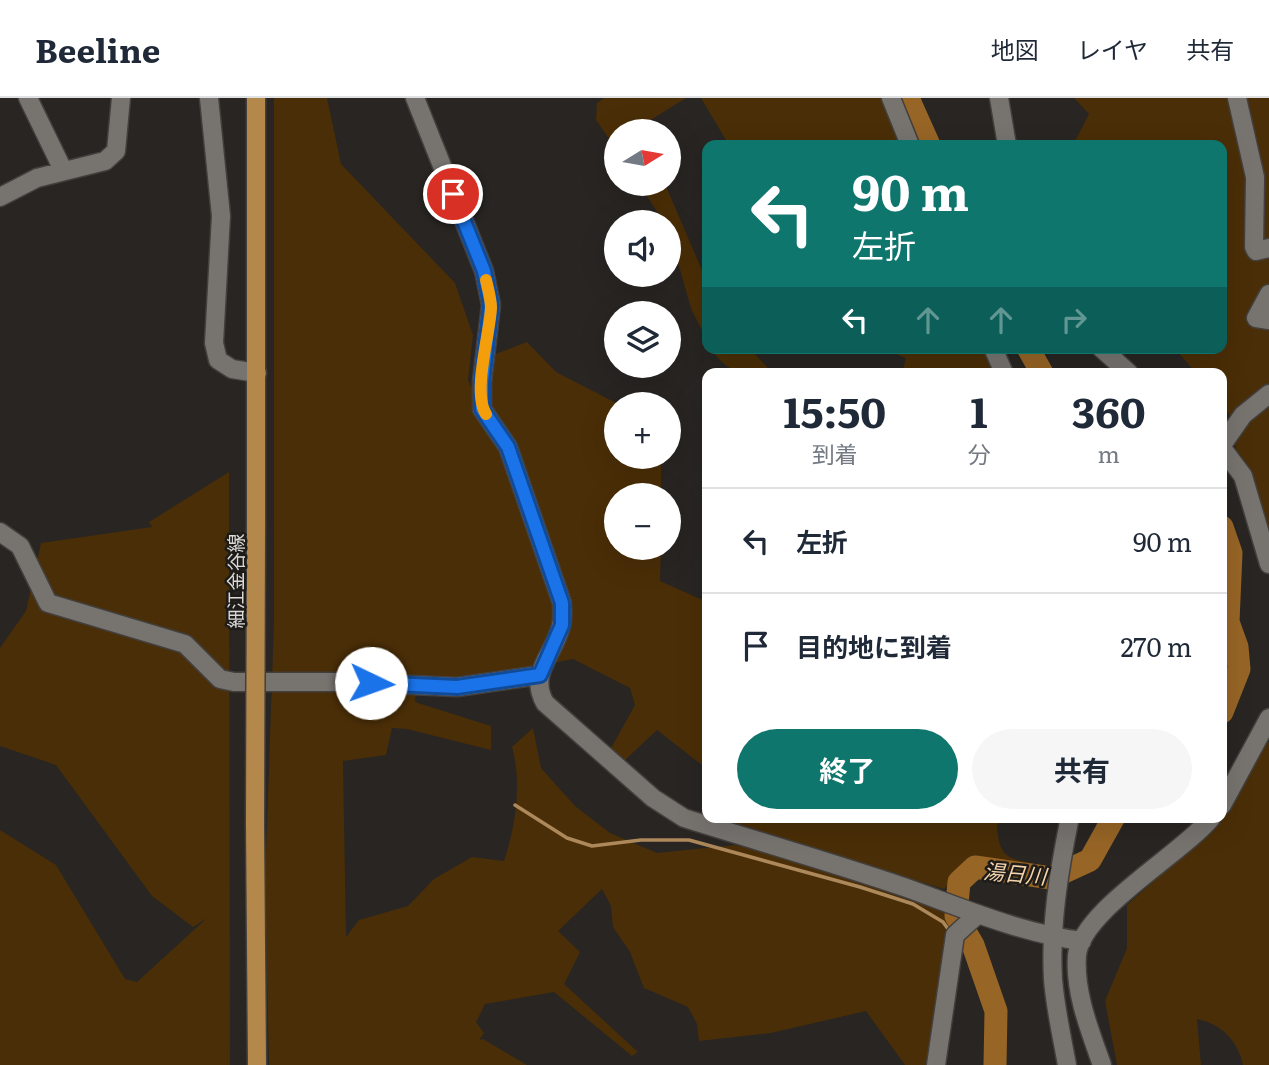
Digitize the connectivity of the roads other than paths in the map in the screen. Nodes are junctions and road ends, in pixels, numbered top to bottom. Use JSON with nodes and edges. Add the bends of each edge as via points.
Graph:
{"nodes":[{"id":1,"x":28,"y":98,"type":"edge"},
{"id":2,"x":121,"y":98,"type":"edge"},
{"id":3,"x":209,"y":98,"type":"edge"},
{"id":4,"x":256,"y":98,"type":"edge"},
{"id":5,"x":415,"y":98,"type":"edge"},
{"id":6,"x":891,"y":98,"type":"edge"},
{"id":7,"x":999,"y":98,"type":"edge"},
{"id":8,"x":1237,"y":98,"type":"edge"},
{"id":9,"x":908,"y":140,"type":"edge"},
{"id":10,"x":1006,"y":140,"type":"edge"},
{"id":11,"x":63,"y":170,"type":"junction"},
{"id":12,"x":0,"y":197,"type":"edge"},
{"id":13,"x":1269,"y":248,"type":"edge"},
{"id":14,"x":1269,"y":294,"type":"edge"},
{"id":15,"x":1269,"y":320,"type":"edge"},
{"id":16,"x":1108,"y":354,"type":"edge"},
{"id":17,"x":1123,"y":368,"type":"edge"},
{"id":18,"x":257,"y":373,"type":"junction"},
{"id":19,"x":1269,"y":394,"type":"edge"},
{"id":20,"x":1227,"y":439,"type":"edge"},
{"id":21,"x":1227,"y":454,"type":"edge"},
{"id":22,"x":0,"y":532,"type":"edge"},
{"id":23,"x":1269,"y":564,"type":"edge"},
{"id":24,"x":540,"y":675,"type":"junction"},
{"id":25,"x":1269,"y":718,"type":"edge"},
{"id":26,"x":1227,"y":796,"type":"edge"},
{"id":27,"x":1069,"y":823,"type":"edge"},
{"id":28,"x":1207,"y":823,"type":"edge"},
{"id":29,"x":977,"y":915,"type":"junction"},
{"id":30,"x":1052,"y":937,"type":"junction"},
{"id":31,"x":1082,"y":941,"type":"junction"},
{"id":32,"x":257,"y":1065,"type":"edge"},
{"id":33,"x":936,"y":1065,"type":"edge"},
{"id":34,"x":1067,"y":1065,"type":"edge"},
{"id":35,"x":1102,"y":1065,"type":"edge"}],
"edges":[{"from":1,"to":11,"type":"street"},
{"from":2,"to":11,"type":"street","via":[[116,151],[105,161]]},
{"from":3,"to":18,"type":"street","via":[[221,216],[214,343],[218,360],[233,369]]},
{"from":4,"to":18,"type":"main road","name":"細江金谷線"},
{"from":5,"to":24,"type":"street","via":[[484,271],[491,305],[482,409],[508,447],[562,603],[562,625]]},
{"from":6,"to":9,"type":"street"},
{"from":7,"to":10,"type":"street"},
{"from":8,"to":13,"type":"street","via":[[1255,177],[1254,247],[1256,251]]},
{"from":11,"to":12,"type":"street"},
{"from":14,"to":15,"type":"street","via":[[1256,318]]},
{"from":16,"to":17,"type":"street"},
{"from":18,"to":32,"type":"main road","name":"細江金谷線","bridge":true},
{"from":19,"to":20,"type":"street","via":[[1243,415]]},
{"from":21,"to":23,"type":"street","via":[[1243,477]]},
{"from":22,"to":24,"type":"street","via":[[20,546],[48,603],[185,644],[220,678],[234,682],[457,687]]},
{"from":24,"to":29,"type":"street","via":[[538,690],[558,717],[653,798],[684,818]]},
{"from":25,"to":26,"type":"street"},
{"from":27,"to":30,"type":"street"},
{"from":28,"to":31,"type":"street","via":[[1109,904]]},
{"from":29,"to":30,"type":"street"},
{"from":29,"to":33,"type":"street","via":[[955,935]]},
{"from":30,"to":31,"type":"street"},
{"from":30,"to":34,"type":"street","via":[[1053,982]]},
{"from":31,"to":35,"type":"street","via":[[1077,952],[1078,978],[1084,1013]]}]}
